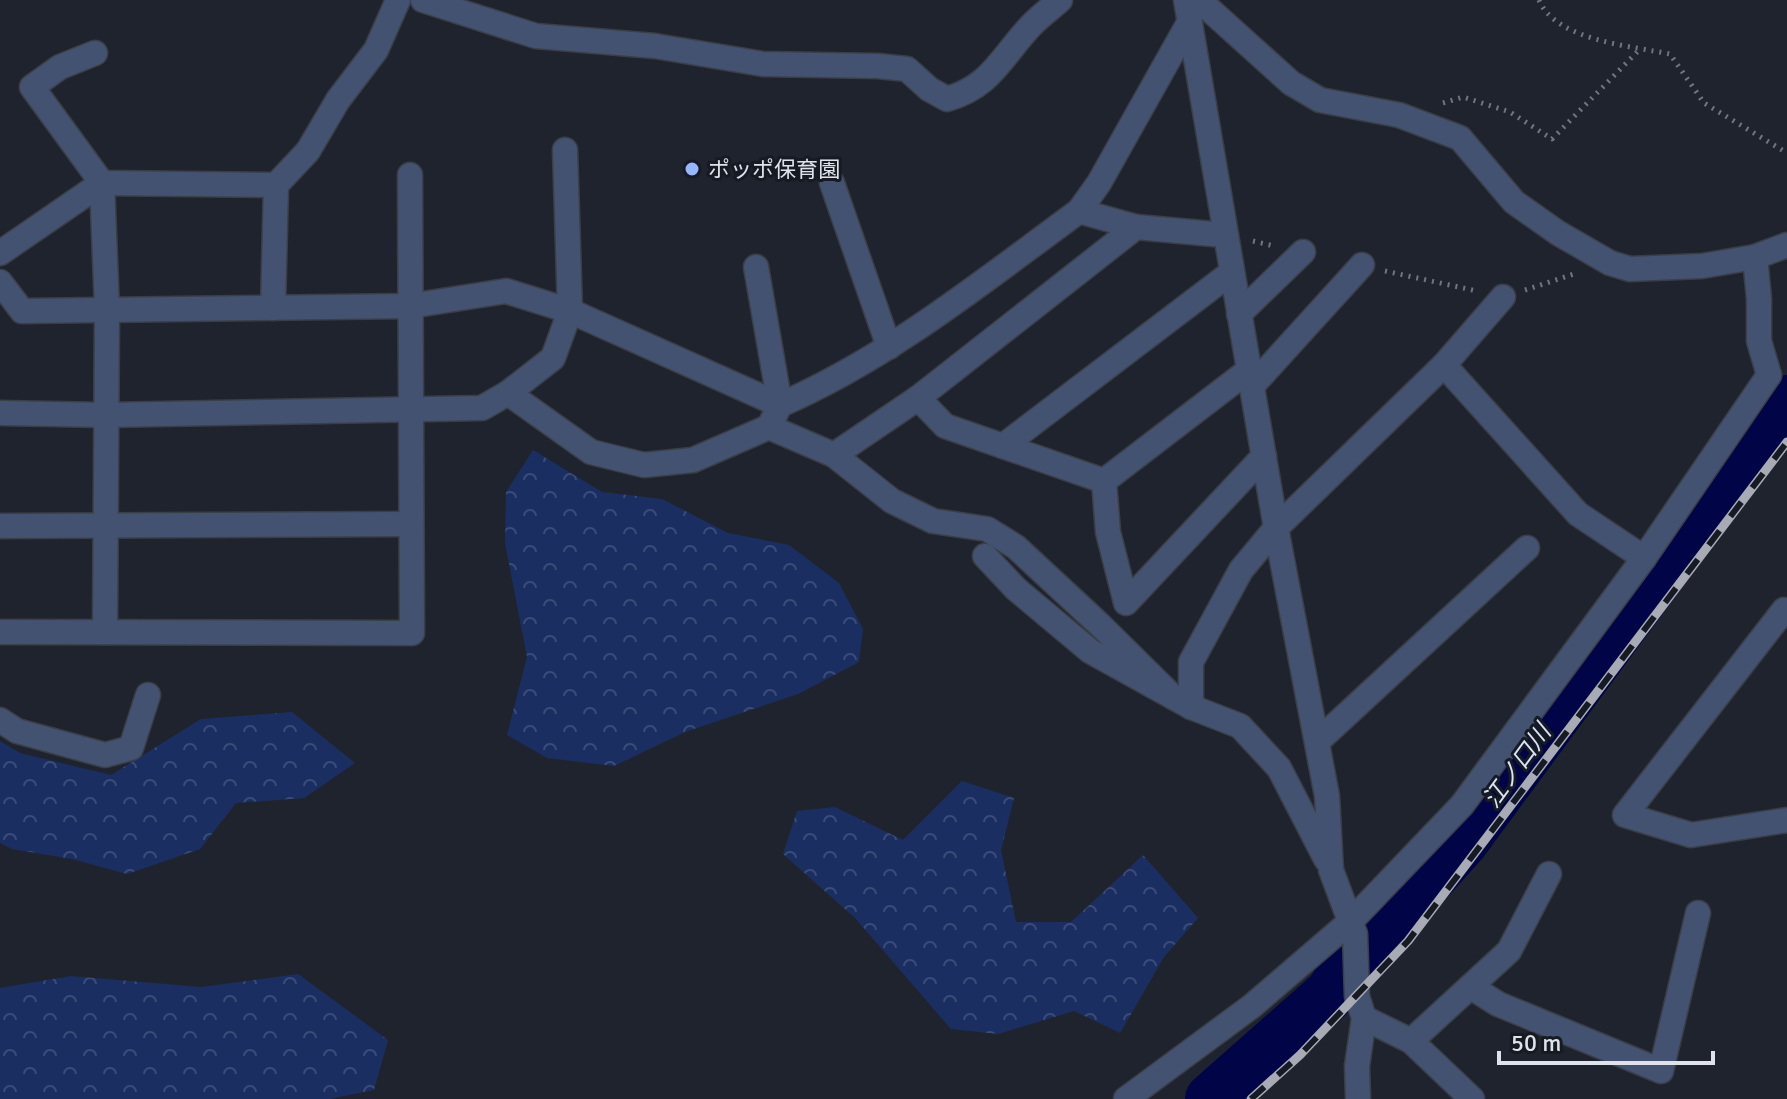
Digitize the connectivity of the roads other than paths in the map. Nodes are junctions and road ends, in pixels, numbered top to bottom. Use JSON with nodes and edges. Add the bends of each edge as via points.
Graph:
{"nodes":[{"id":1,"x":398,"y":0,"type":"edge"},
{"id":2,"x":423,"y":0,"type":"edge"},
{"id":3,"x":1060,"y":0,"type":"edge"},
{"id":4,"x":1192,"y":7,"type":"edge"},
{"id":5,"x":95,"y":53,"type":"dead end"},
{"id":6,"x":565,"y":150,"type":"dead end"},
{"id":7,"x":410,"y":175,"type":"dead end"},
{"id":8,"x":102,"y":183,"type":"junction"},
{"id":9,"x":832,"y":183,"type":"dead end"},
{"id":10,"x":276,"y":185,"type":"junction"},
{"id":11,"x":1079,"y":211,"type":"junction"},
{"id":12,"x":1136,"y":227,"type":"junction"},
{"id":13,"x":1224,"y":235,"type":"junction"},
{"id":14,"x":1787,"y":245,"type":"edge"},
{"id":15,"x":1303,"y":252,"type":"road end"},
{"id":16,"x":0,"y":253,"type":"edge"},
{"id":17,"x":1755,"y":257,"type":"junction"},
{"id":18,"x":1362,"y":265,"type":"road end"},
{"id":19,"x":756,"y":267,"type":"dead end"},
{"id":20,"x":1232,"y":272,"type":"junction"},
{"id":21,"x":0,"y":282,"type":"edge"},
{"id":22,"x":1503,"y":297,"type":"road end"},
{"id":23,"x":410,"y":306,"type":"junction"},
{"id":24,"x":273,"y":308,"type":"junction"},
{"id":25,"x":107,"y":309,"type":"junction"},
{"id":26,"x":570,"y":311,"type":"junction"},
{"id":27,"x":1239,"y":314,"type":"junction"},
{"id":28,"x":889,"y":347,"type":"junction"},
{"id":29,"x":1444,"y":365,"type":"junction"},
{"id":30,"x":1780,"y":376,"type":"edge"},
{"id":31,"x":1250,"y":378,"type":"junction"},
{"id":32,"x":508,"y":393,"type":"junction"},
{"id":33,"x":918,"y":398,"type":"junction"},
{"id":34,"x":410,"y":408,"type":"junction"},
{"id":35,"x":0,"y":413,"type":"edge"},
{"id":36,"x":106,"y":415,"type":"junction"},
{"id":37,"x":775,"y":416,"type":"junction"},
{"id":38,"x":1003,"y":446,"type":"junction"},
{"id":39,"x":834,"y":455,"type":"junction"},
{"id":40,"x":1264,"y":456,"type":"junction"},
{"id":41,"x":1104,"y":481,"type":"junction"},
{"id":42,"x":410,"y":524,"type":"junction"},
{"id":43,"x":0,"y":526,"type":"edge"},
{"id":44,"x":105,"y":527,"type":"junction"},
{"id":45,"x":1276,"y":528,"type":"junction"},
{"id":46,"x":1527,"y":548,"type":"dead end"},
{"id":47,"x":985,"y":556,"type":"dead end"},
{"id":48,"x":1644,"y":558,"type":"junction"},
{"id":49,"x":1784,"y":610,"type":"dead end"},
{"id":50,"x":0,"y":632,"type":"edge"},
{"id":51,"x":105,"y":632,"type":"junction"},
{"id":52,"x":148,"y":695,"type":"dead end"},
{"id":53,"x":1182,"y":702,"type":"junction"},
{"id":54,"x":0,"y":720,"type":"edge"},
{"id":55,"x":1318,"y":741,"type":"junction"},
{"id":56,"x":1787,"y":820,"type":"edge"},
{"id":57,"x":1331,"y":870,"type":"junction"},
{"id":58,"x":1549,"y":874,"type":"dead end"},
{"id":59,"x":1698,"y":913,"type":"dead end"},
{"id":60,"x":1353,"y":927,"type":"junction"},
{"id":61,"x":1471,"y":987,"type":"junction"},
{"id":62,"x":1364,"y":1018,"type":"junction"},
{"id":63,"x":1411,"y":1041,"type":"junction"},
{"id":64,"x":1126,"y":1099,"type":"edge"},
{"id":65,"x":1358,"y":1099,"type":"edge"},
{"id":66,"x":1472,"y":1099,"type":"edge"}],
"edges":[{"from":1,"to":10,"type":"street","via":[[376,50],[308,151]]},
{"from":2,"to":3,"type":"street","via":[[536,36],[655,46],[763,64],[907,69],[947,99],[966,93],[993,73],[1028,28]]},
{"from":4,"to":11,"type":"street"},
{"from":4,"to":13,"type":"street"},
{"from":4,"to":17,"type":"street","via":[[1320,100],[1399,115],[1460,138],[1514,202],[1610,263],[1630,269]]},
{"from":5,"to":8,"type":"street","via":[[60,67],[32,87]]},
{"from":6,"to":26,"type":"street"},
{"from":7,"to":23,"type":"street"},
{"from":8,"to":10,"type":"street"},
{"from":8,"to":16,"type":"street"},
{"from":8,"to":25,"type":"street"},
{"from":9,"to":28,"type":"street"},
{"from":10,"to":24,"type":"street"},
{"from":11,"to":12,"type":"street"},
{"from":11,"to":28,"type":"street"},
{"from":12,"to":13,"type":"street"},
{"from":12,"to":33,"type":"street"},
{"from":13,"to":20,"type":"street"},
{"from":14,"to":17,"type":"street"},
{"from":15,"to":27,"type":"street"},
{"from":17,"to":30,"type":"street","via":[[1759,341]]},
{"from":18,"to":31,"type":"street"},
{"from":19,"to":37,"type":"street"},
{"from":20,"to":27,"type":"street"},
{"from":20,"to":38,"type":"street"},
{"from":21,"to":25,"type":"street","via":[[22,311]]},
{"from":22,"to":29,"type":"street"},
{"from":23,"to":24,"type":"street"},
{"from":23,"to":26,"type":"street","via":[[506,291]]},
{"from":23,"to":34,"type":"street"},
{"from":24,"to":25,"type":"street"},
{"from":25,"to":36,"type":"street"},
{"from":26,"to":32,"type":"street","via":[[553,358]]},
{"from":26,"to":37,"type":"street"},
{"from":27,"to":31,"type":"street"},
{"from":28,"to":37,"type":"street"},
{"from":29,"to":45,"type":"street"},
{"from":29,"to":48,"type":"street","via":[[1578,514]]},
{"from":30,"to":48,"type":"street"},
{"from":31,"to":40,"type":"street"},
{"from":31,"to":41,"type":"street"},
{"from":32,"to":34,"type":"street","via":[[482,408]]},
{"from":32,"to":37,"type":"street","via":[[591,452],[644,465],[693,460]]},
{"from":33,"to":38,"type":"street","via":[[945,426]]},
{"from":33,"to":39,"type":"street"},
{"from":34,"to":36,"type":"street"},
{"from":34,"to":42,"type":"street"},
{"from":35,"to":36,"type":"street"},
{"from":36,"to":44,"type":"street"},
{"from":37,"to":39,"type":"street"},
{"from":38,"to":41,"type":"street"},
{"from":39,"to":53,"type":"street","via":[[892,501],[933,521],[987,529],[1016,547]]},
{"from":40,"to":41,"type":"street","via":[[1126,603],[1108,532]]},
{"from":40,"to":45,"type":"street"},
{"from":42,"to":44,"type":"street"},
{"from":42,"to":51,"type":"street","via":[[412,633]]},
{"from":43,"to":44,"type":"street"},
{"from":44,"to":51,"type":"street"},
{"from":45,"to":53,"type":"street","via":[[1241,570],[1191,662]]},
{"from":45,"to":55,"type":"street"},
{"from":46,"to":55,"type":"street"},
{"from":47,"to":53,"type":"street","via":[[1090,651]]},
{"from":48,"to":60,"type":"street","via":[[1462,805]]},
{"from":49,"to":56,"type":"street","via":[[1625,815],[1691,835]]},
{"from":50,"to":51,"type":"street"},
{"from":52,"to":54,"type":"street","via":[[131,748],[105,755],[17,731]]},
{"from":53,"to":57,"type":"street","via":[[1240,726],[1279,768]]},
{"from":55,"to":57,"type":"street"},
{"from":57,"to":60,"type":"street"},
{"from":58,"to":61,"type":"street","via":[[1509,951]]},
{"from":59,"to":61,"type":"street","via":[[1661,1071],[1498,1004]]},
{"from":60,"to":62,"type":"street","via":[[1357,996]]},
{"from":60,"to":64,"type":"street"},
{"from":61,"to":63,"type":"street"},
{"from":62,"to":63,"type":"street"},
{"from":62,"to":65,"type":"street"},
{"from":63,"to":66,"type":"street"}]}
